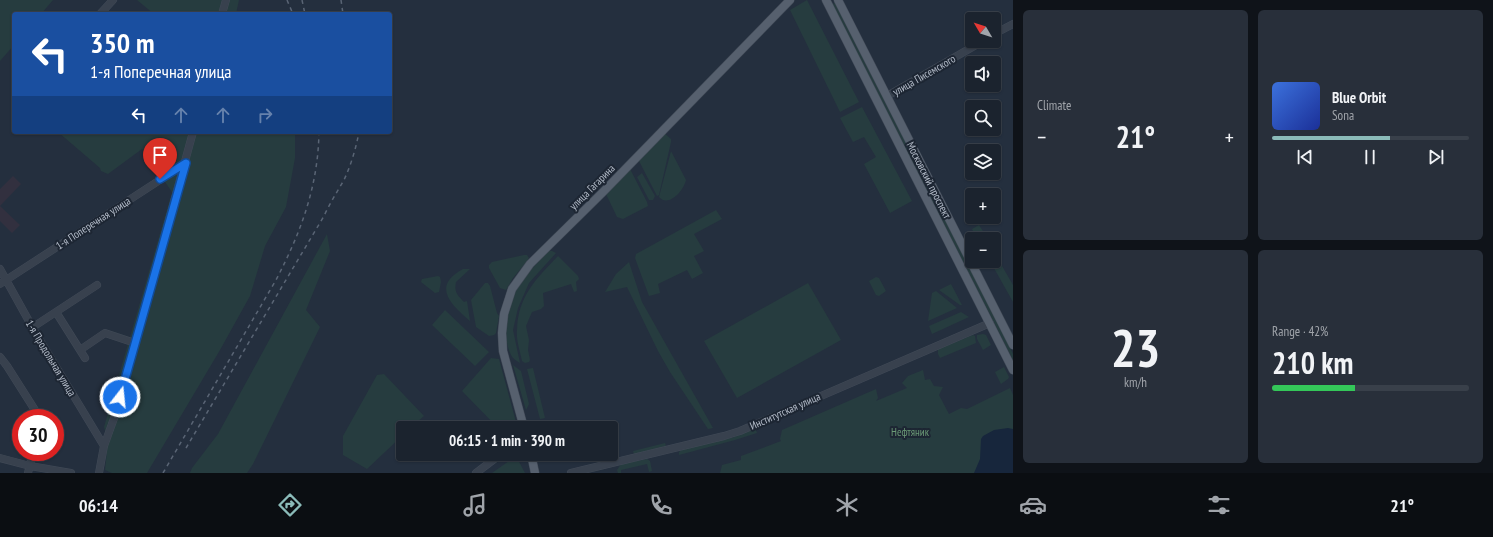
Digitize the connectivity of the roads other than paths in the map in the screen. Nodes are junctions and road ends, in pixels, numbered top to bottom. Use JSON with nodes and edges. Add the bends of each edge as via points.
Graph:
{"nodes":[{"id":1,"x":113,"y":0,"type":"edge"},
{"id":2,"x":226,"y":0,"type":"edge"},
{"id":3,"x":790,"y":0,"type":"edge"},
{"id":4,"x":838,"y":0,"type":"edge"},
{"id":5,"x":826,"y":1,"type":"edge"},
{"id":6,"x":102,"y":12,"type":"edge"},
{"id":7,"x":223,"y":12,"type":"edge"},
{"id":8,"x":1013,"y":24,"type":"edge"},
{"id":9,"x":1001,"y":30,"type":"edge"},
{"id":10,"x":971,"y":48,"type":"edge"},
{"id":11,"x":887,"y":96,"type":"junction"},
{"id":12,"x":193,"y":134,"type":"edge"},
{"id":13,"x":186,"y":163,"type":"junction"},
{"id":14,"x":0,"y":269,"type":"edge"},
{"id":15,"x":7,"y":280,"type":"junction"},
{"id":16,"x":0,"y":284,"type":"edge"},
{"id":17,"x":97,"y":285,"type":"dead end"},
{"id":18,"x":56,"y":312,"type":"junction"},
{"id":19,"x":990,"y":323,"type":"junction"},
{"id":20,"x":33,"y":327,"type":"junction"},
{"id":21,"x":135,"y":343,"type":"junction"},
{"id":22,"x":1013,"y":345,"type":"edge"},
{"id":23,"x":80,"y":350,"type":"junction"},
{"id":24,"x":0,"y":357,"type":"edge"},
{"id":25,"x":85,"y":358,"type":"dead end"},
{"id":26,"x":1013,"y":370,"type":"edge"},
{"id":27,"x":34,"y":409,"type":"edge"},
{"id":28,"x":522,"y":421,"type":"edge"},
{"id":29,"x":104,"y":446,"type":"junction"},
{"id":30,"x":0,"y":458,"type":"edge"},
{"id":31,"x":492,"y":461,"type":"edge"},
{"id":32,"x":532,"y":461,"type":"edge"},
{"id":33,"x":29,"y":469,"type":"edge"},
{"id":34,"x":70,"y":473,"type":"edge"},
{"id":35,"x":99,"y":473,"type":"edge"},
{"id":36,"x":476,"y":473,"type":"edge"},
{"id":37,"x":535,"y":473,"type":"edge"},
{"id":38,"x":571,"y":473,"type":"edge"}],
"edges":[{"from":1,"to":6,"type":"street"},
{"from":2,"to":7,"type":"street"},
{"from":3,"to":28,"type":"main road","name":"улица Гагарина","via":[[530,264],[512,288],[504,314],[502,333],[504,351]]},
{"from":4,"to":11,"type":"main road","name":"Московский проспект"},
{"from":5,"to":19,"type":"main road","name":"Московский проспект"},
{"from":8,"to":9,"type":"street"},
{"from":10,"to":11,"type":"street","name":"улица Писемского"},
{"from":11,"to":22,"type":"main road","name":"Московский проспект"},
{"from":12,"to":13,"type":"street"},
{"from":13,"to":15,"type":"street","name":"1-я Поперечная улица"},
{"from":13,"to":21,"type":"street"},
{"from":14,"to":15,"type":"street","name":"1-я Продольная улица"},
{"from":15,"to":16,"type":"street","name":"1-я Поперечная улица"},
{"from":15,"to":20,"type":"street","name":"1-я Продольная улица"},
{"from":17,"to":18,"type":"street"},
{"from":18,"to":20,"type":"street"},
{"from":18,"to":23,"type":"street"},
{"from":19,"to":26,"type":"main road","name":"Московский проспект"},
{"from":19,"to":38,"type":"street","name":"Институтская улица","via":[[740,431]]},
{"from":20,"to":29,"type":"street","name":"1-я Продольная улица"},
{"from":21,"to":23,"type":"street","via":[[105,333]]},
{"from":21,"to":29,"type":"street","via":[[117,410]]},
{"from":23,"to":25,"type":"street"},
{"from":24,"to":27,"type":"street"},
{"from":29,"to":35,"type":"street"},
{"from":30,"to":33,"type":"street"},
{"from":31,"to":36,"type":"street"},
{"from":32,"to":37,"type":"main road"},
{"from":33,"to":34,"type":"street"}]}
